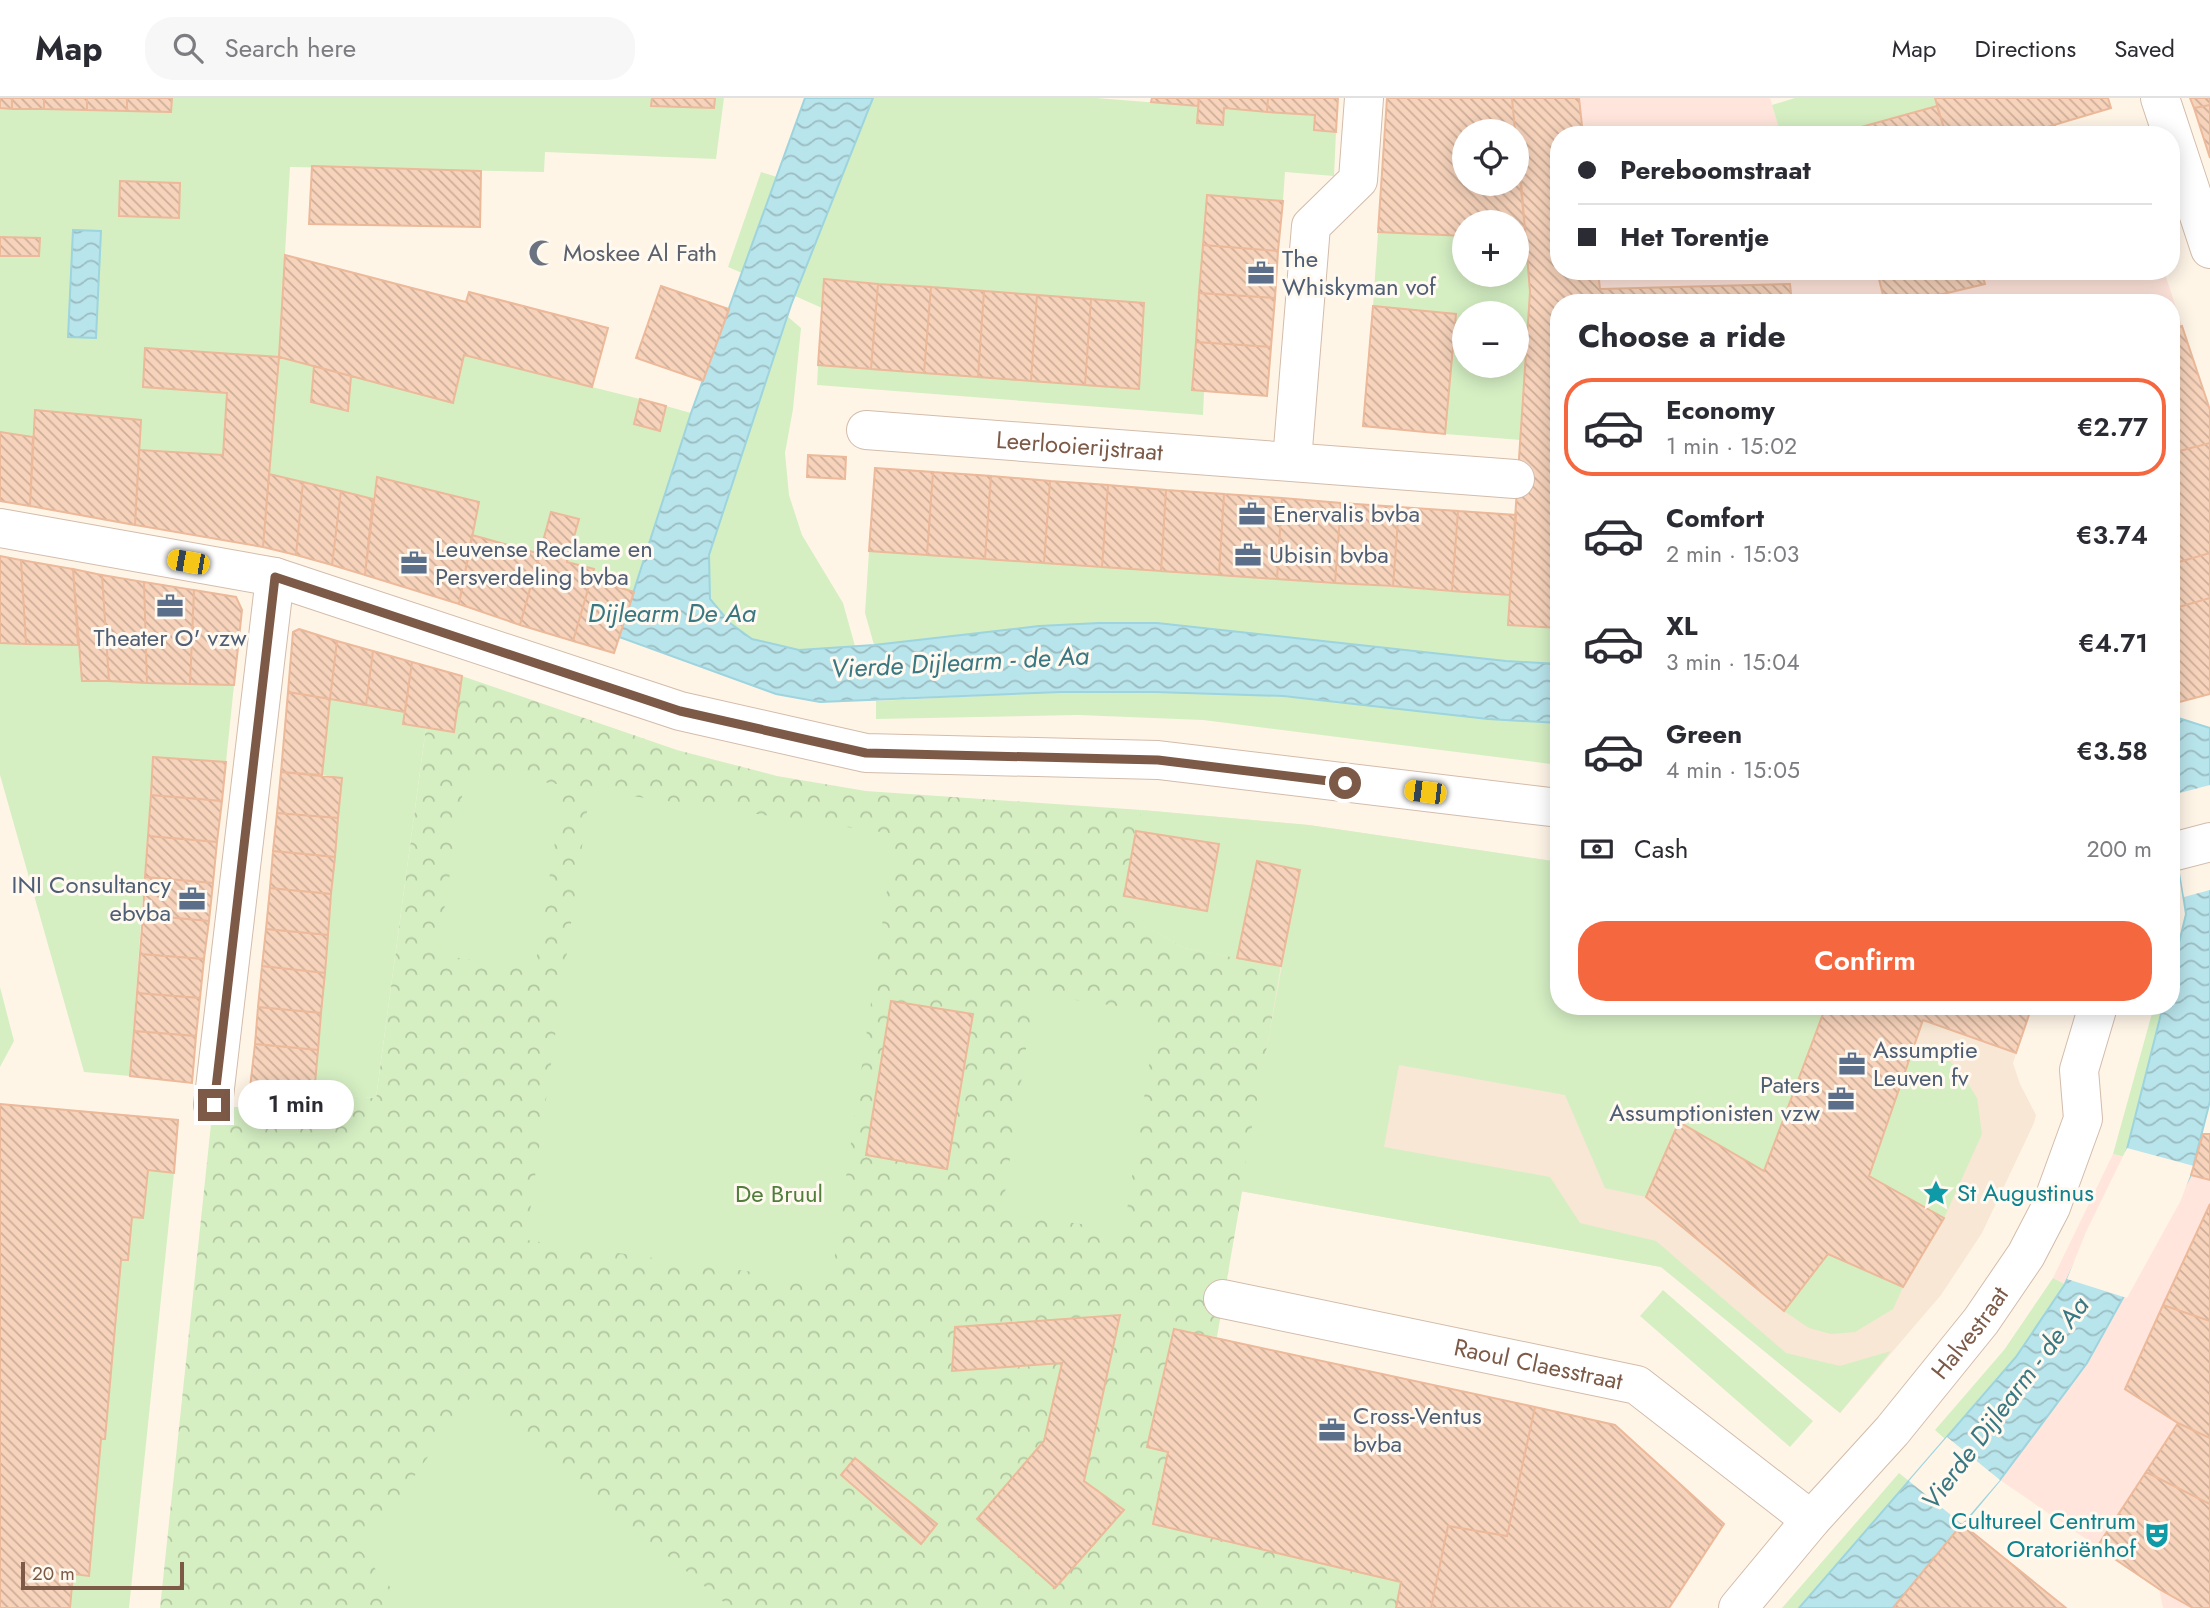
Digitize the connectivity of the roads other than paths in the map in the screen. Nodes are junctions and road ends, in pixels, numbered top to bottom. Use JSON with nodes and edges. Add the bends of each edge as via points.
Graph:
{"nodes":[{"id":1,"x":1364,"y":98,"type":"edge"},
{"id":2,"x":2160,"y":98,"type":"edge"},
{"id":3,"x":2169,"y":126,"type":"edge"},
{"id":4,"x":2180,"y":158,"type":"edge"},
{"id":5,"x":2210,"y":249,"type":"edge"},
{"id":6,"x":866,"y":430,"type":"dead end"},
{"id":7,"x":1292,"y":461,"type":"junction"},
{"id":8,"x":1515,"y":479,"type":"dead end"},
{"id":9,"x":0,"y":528,"type":"edge"},
{"id":10,"x":275,"y":577,"type":"junction"},
{"id":11,"x":1550,"y":807,"type":"edge"},
{"id":12,"x":2095,"y":1015,"type":"edge"},
{"id":13,"x":214,"y":1105,"type":"dead end"},
{"id":14,"x":1223,"y":1299,"type":"dead end"},
{"id":15,"x":1811,"y":1520,"type":"junction"},
{"id":16,"x":1738,"y":1608,"type":"edge"}],
"edges":[{"from":1,"to":7,"type":"street","via":[[1358,180],[1311,226]]},
{"from":2,"to":3,"type":"street"},
{"from":4,"to":5,"type":"street"},
{"from":6,"to":7,"type":"street","name":"Leerlooierijstraat"},
{"from":7,"to":8,"type":"street","name":"Leerlooierijstraat"},
{"from":9,"to":10,"type":"street"},
{"from":10,"to":11,"type":"street","via":[[680,711],[866,753],[1158,760]]},
{"from":10,"to":13,"type":"street"},
{"from":12,"to":15,"type":"street","name":"Halvestraat","via":[[2079,1070],[2083,1119],[2051,1207],[2026,1255],[1981,1321],[1884,1440]]},
{"from":14,"to":15,"type":"street","name":"Raoul Claesstraat","via":[[1637,1384]]},
{"from":15,"to":16,"type":"street","name":"Halvestraat"}]}
